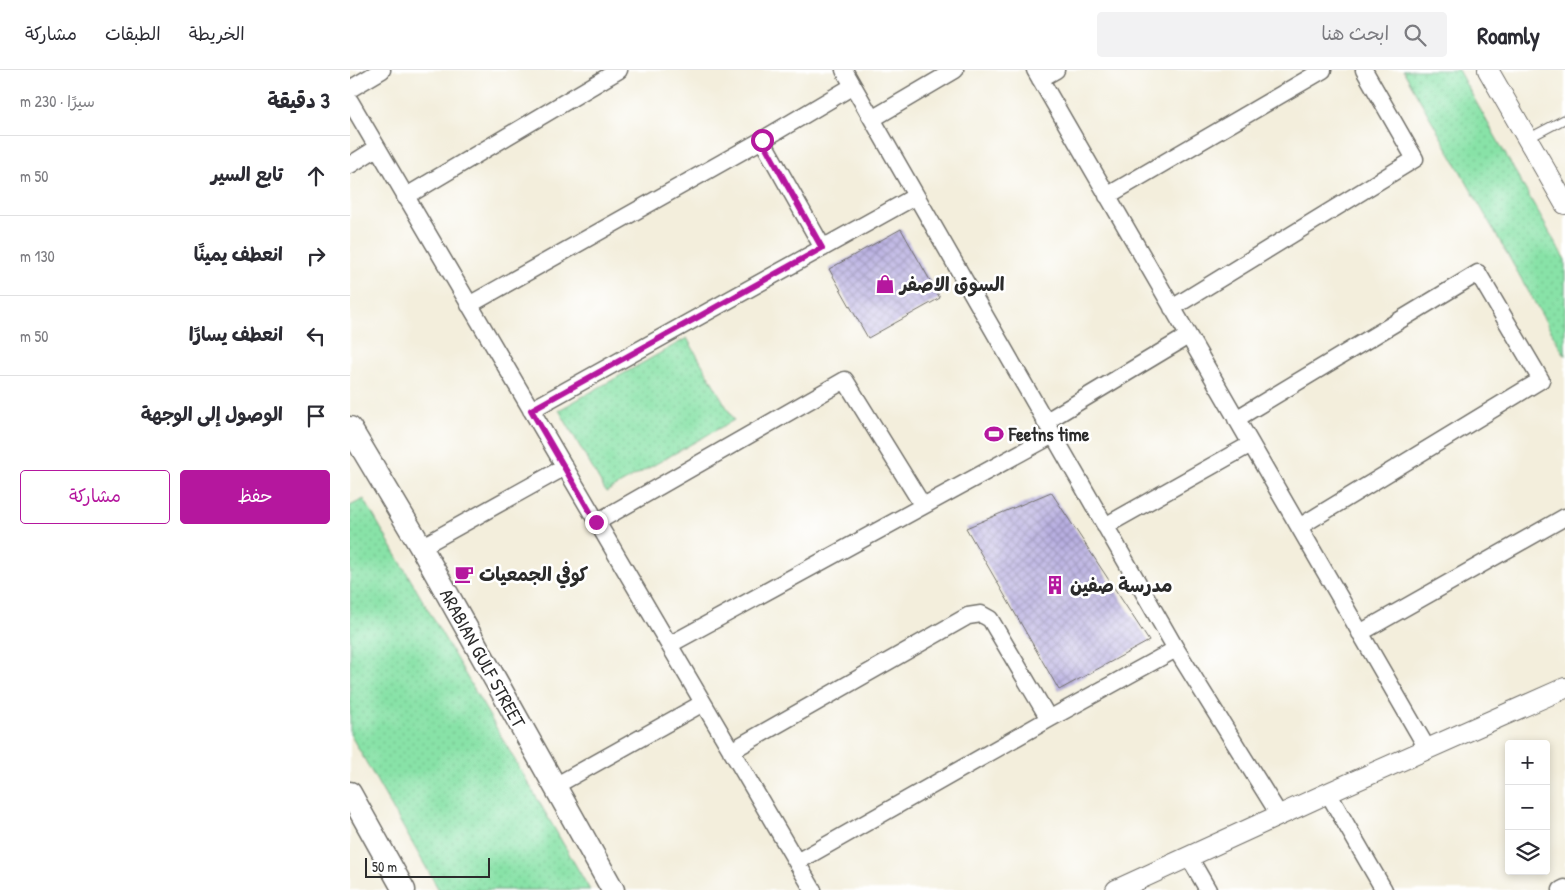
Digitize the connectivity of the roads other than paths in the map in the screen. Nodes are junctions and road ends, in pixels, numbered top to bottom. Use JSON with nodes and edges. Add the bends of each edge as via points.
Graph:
{"nodes":[{"id":1,"x":382,"y":70,"type":"edge"},
{"id":2,"x":619,"y":70,"type":"edge"},
{"id":3,"x":844,"y":70,"type":"edge"},
{"id":4,"x":955,"y":70,"type":"edge"},
{"id":5,"x":1056,"y":70,"type":"edge"},
{"id":6,"x":1323,"y":70,"type":"edge"},
{"id":7,"x":1364,"y":70,"type":"edge"},
{"id":8,"x":1488,"y":70,"type":"edge"},
{"id":9,"x":1037,"y":75,"type":"edge"},
{"id":10,"x":853,"y":86,"type":"junction"},
{"id":11,"x":350,"y":89,"type":"edge"},
{"id":12,"x":350,"y":101,"type":"edge"},
{"id":13,"x":872,"y":119,"type":"junction"},
{"id":14,"x":1565,"y":119,"type":"edge"},
{"id":15,"x":1527,"y":139,"type":"junction"},
{"id":16,"x":762,"y":140,"type":"junction"},
{"id":17,"x":377,"y":148,"type":"junction"},
{"id":18,"x":350,"y":165,"type":"edge"},
{"id":19,"x":916,"y":196,"type":"junction"},
{"id":20,"x":1107,"y":196,"type":"junction"},
{"id":21,"x":405,"y":197,"type":"junction"},
{"id":22,"x":1565,"y":204,"type":"edge"},
{"id":23,"x":822,"y":248,"type":"junction"},
{"id":24,"x":470,"y":305,"type":"junction"},
{"id":25,"x":1172,"y":308,"type":"junction"},
{"id":26,"x":1188,"y":336,"type":"junction"},
{"id":27,"x":531,"y":410,"type":"junction"},
{"id":28,"x":1236,"y":418,"type":"junction"},
{"id":29,"x":350,"y":428,"type":"edge"},
{"id":30,"x":1049,"y":428,"type":"junction"},
{"id":31,"x":1251,"y":444,"type":"junction"},
{"id":32,"x":564,"y":467,"type":"junction"},
{"id":33,"x":923,"y":506,"type":"junction"},
{"id":34,"x":1565,"y":517,"type":"edge"},
{"id":35,"x":596,"y":522,"type":"junction"},
{"id":36,"x":1105,"y":526,"type":"junction"},
{"id":37,"x":1299,"y":527,"type":"junction"},
{"id":38,"x":421,"y":547,"type":"junction"},
{"id":39,"x":1360,"y":633,"type":"junction"},
{"id":40,"x":669,"y":645,"type":"junction"},
{"id":41,"x":1176,"y":650,"type":"junction"},
{"id":42,"x":1565,"y":688,"type":"edge"},
{"id":43,"x":703,"y":703,"type":"junction"},
{"id":44,"x":1049,"y":719,"type":"junction"},
{"id":45,"x":1428,"y":750,"type":"junction"},
{"id":46,"x":731,"y":751,"type":"junction"},
{"id":47,"x":555,"y":786,"type":"junction"},
{"id":48,"x":350,"y":793,"type":"edge"},
{"id":49,"x":1328,"y":793,"type":"junction"},
{"id":50,"x":1280,"y":816,"type":"junction"},
{"id":51,"x":1189,"y":857,"type":"junction"},
{"id":52,"x":796,"y":862,"type":"junction"},
{"id":53,"x":1565,"y":888,"type":"edge"},
{"id":54,"x":404,"y":890,"type":"edge"},
{"id":55,"x":613,"y":890,"type":"edge"},
{"id":56,"x":813,"y":890,"type":"edge"},
{"id":57,"x":1116,"y":890,"type":"edge"},
{"id":58,"x":1208,"y":890,"type":"edge"},
{"id":59,"x":1384,"y":890,"type":"edge"},
{"id":60,"x":1561,"y":890,"type":"edge"}],
"edges":[{"from":1,"to":11,"type":"street"},
{"from":2,"to":21,"type":"street"},
{"from":3,"to":10,"type":"street"},
{"from":4,"to":13,"type":"street"},
{"from":5,"to":9,"type":"street"},
{"from":6,"to":20,"type":"street"},
{"from":7,"to":25,"type":"street","via":[[1415,159]]},
{"from":8,"to":15,"type":"street"},
{"from":9,"to":20,"type":"street"},
{"from":10,"to":13,"type":"street"},
{"from":10,"to":16,"type":"street"},
{"from":12,"to":17,"type":"street"},
{"from":13,"to":19,"type":"street"},
{"from":14,"to":15,"type":"lane"},
{"from":15,"to":22,"type":"street"},
{"from":16,"to":23,"type":"street"},
{"from":16,"to":24,"type":"street"},
{"from":17,"to":18,"type":"street"},
{"from":17,"to":21,"type":"street"},
{"from":19,"to":23,"type":"street"},
{"from":19,"to":30,"type":"street"},
{"from":20,"to":25,"type":"street"},
{"from":21,"to":24,"type":"street"},
{"from":23,"to":27,"type":"street"},
{"from":24,"to":27,"type":"street"},
{"from":25,"to":26,"type":"street"},
{"from":26,"to":28,"type":"street"},
{"from":26,"to":30,"type":"street"},
{"from":27,"to":32,"type":"street"},
{"from":28,"to":31,"type":"street"},
{"from":28,"to":37,"type":"street","via":[[1478,273],[1541,380]]},
{"from":29,"to":38,"type":"main road","name":"ARABIAN GULF STREET"},
{"from":30,"to":33,"type":"street"},
{"from":30,"to":36,"type":"street"},
{"from":31,"to":36,"type":"street"},
{"from":31,"to":37,"type":"street"},
{"from":32,"to":35,"type":"street"},
{"from":32,"to":38,"type":"street"},
{"from":33,"to":35,"type":"street","via":[[845,380]]},
{"from":33,"to":40,"type":"street"},
{"from":34,"to":39,"type":"street"},
{"from":35,"to":40,"type":"street"},
{"from":36,"to":41,"type":"street"},
{"from":37,"to":39,"type":"street"},
{"from":38,"to":47,"type":"main road","name":"ARABIAN GULF STREET"},
{"from":39,"to":45,"type":"street"},
{"from":40,"to":43,"type":"street"},
{"from":41,"to":44,"type":"street"},
{"from":41,"to":50,"type":"street"},
{"from":42,"to":45,"type":"street"},
{"from":43,"to":46,"type":"street"},
{"from":43,"to":47,"type":"street"},
{"from":44,"to":46,"type":"street","via":[[990,619],[981,614],[968,616]]},
{"from":44,"to":52,"type":"street"},
{"from":45,"to":49,"type":"street"},
{"from":46,"to":52,"type":"street"},
{"from":47,"to":55,"type":"main road","name":"ARABIAN GULF STREET"},
{"from":48,"to":54,"type":"main road"},
{"from":49,"to":50,"type":"street"},
{"from":49,"to":59,"type":"street"},
{"from":50,"to":51,"type":"street"},
{"from":51,"to":57,"type":"street"},
{"from":51,"to":58,"type":"street"},
{"from":52,"to":56,"type":"street"},
{"from":53,"to":60,"type":"street"}]}
